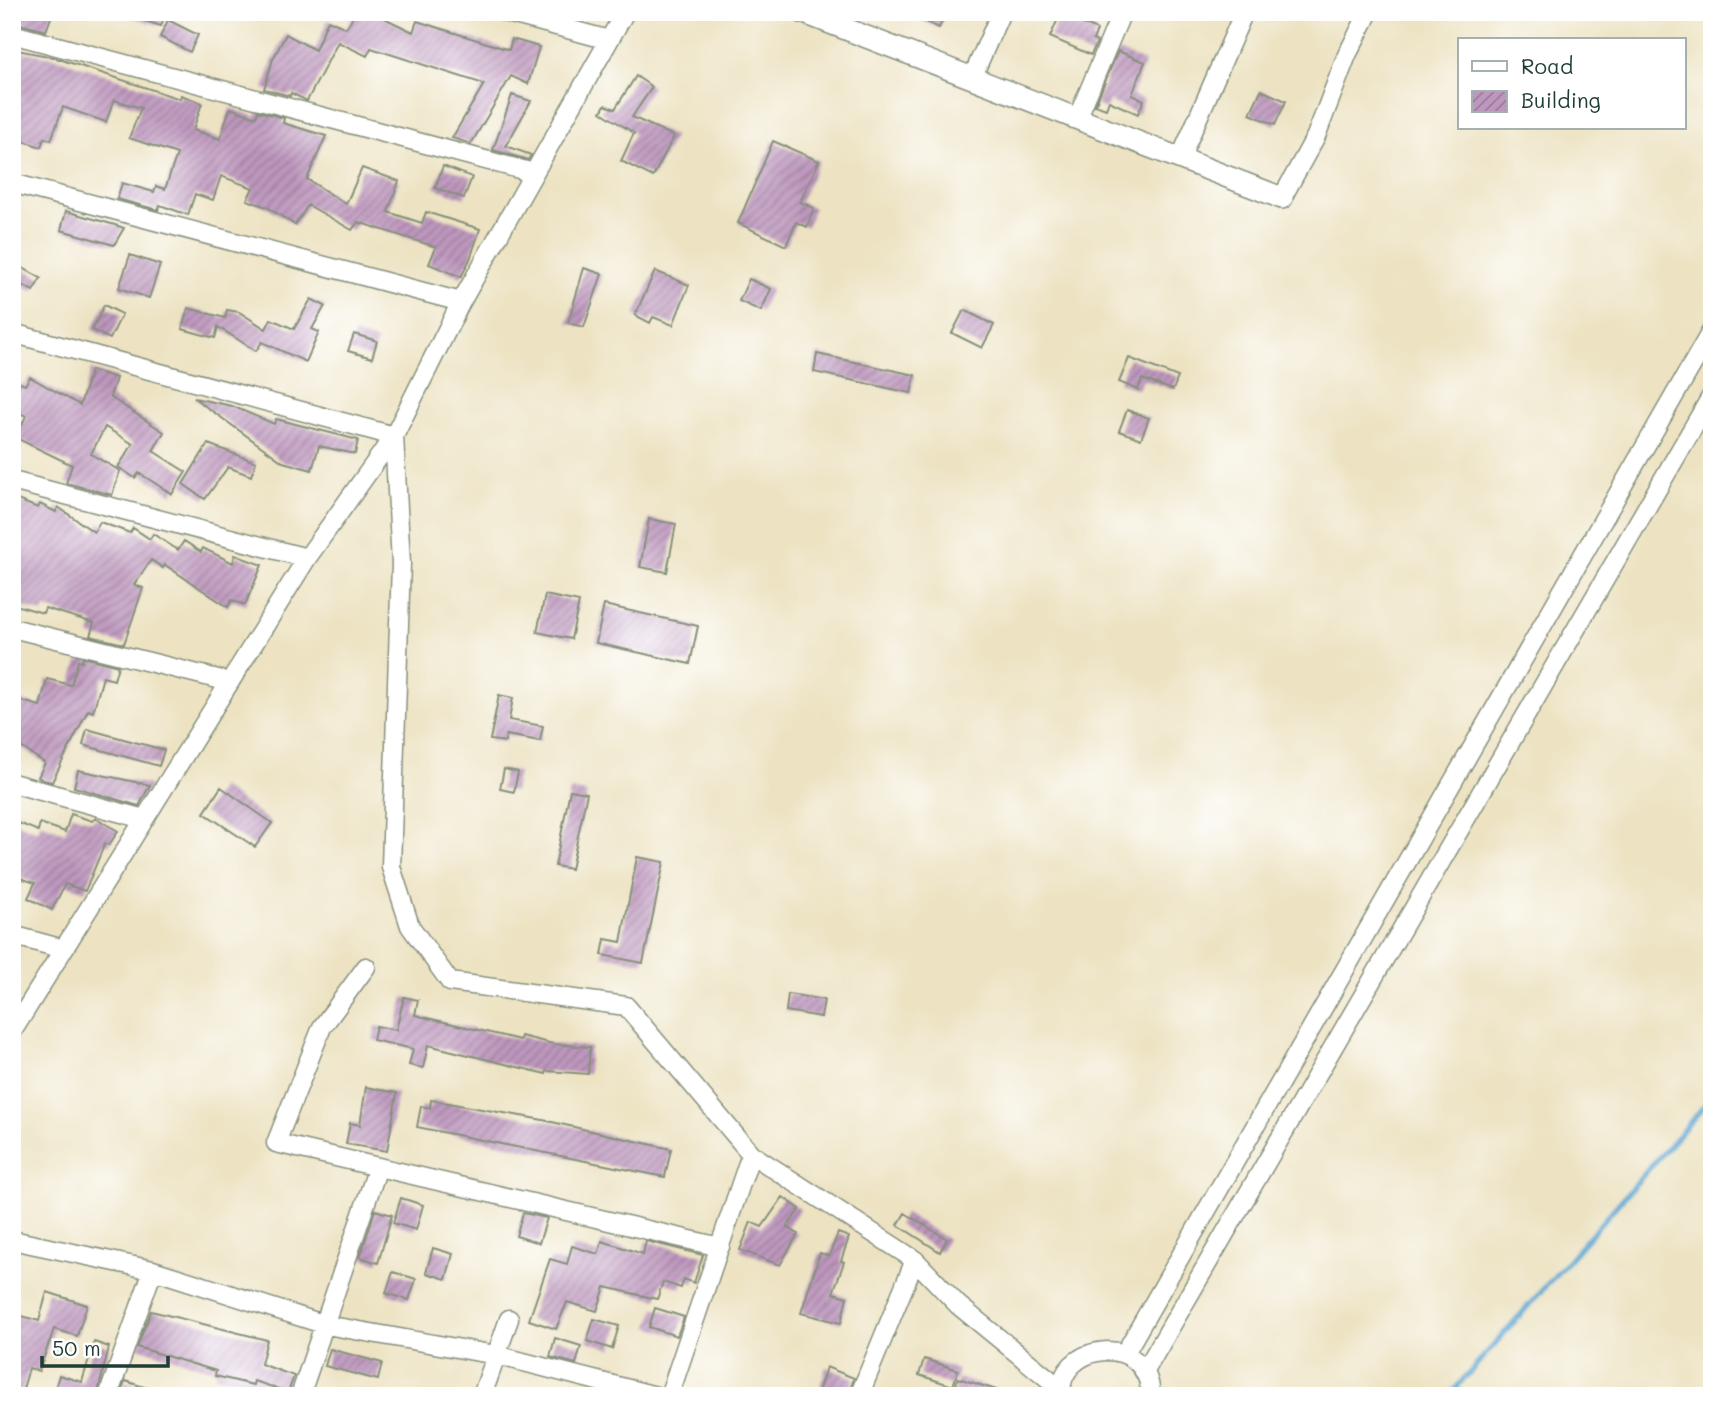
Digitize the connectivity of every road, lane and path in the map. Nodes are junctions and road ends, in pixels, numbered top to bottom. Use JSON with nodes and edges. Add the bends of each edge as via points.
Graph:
{"nodes":[{"id":1,"x":504,"y":12,"type":"edge"},
{"id":2,"x":625,"y":12,"type":"edge"},
{"id":3,"x":1002,"y":12,"type":"edge"},
{"id":4,"x":1122,"y":12,"type":"edge"},
{"id":5,"x":1244,"y":12,"type":"edge"},
{"id":6,"x":1369,"y":12,"type":"edge"},
{"id":7,"x":814,"y":14,"type":"edge"},
{"id":8,"x":12,"y":34,"type":"edge"},
{"id":9,"x":609,"y":40,"type":"junction"},
{"id":10,"x":972,"y":78,"type":"junction"},
{"id":11,"x":1077,"y":119,"type":"junction"},
{"id":12,"x":1180,"y":159,"type":"junction"},
{"id":13,"x":534,"y":173,"type":"junction"},
{"id":14,"x":12,"y":183,"type":"edge"},
{"id":15,"x":1282,"y":198,"type":"joint"},
{"id":16,"x":461,"y":302,"type":"junction"},
{"id":17,"x":1712,"y":330,"type":"edge"},
{"id":18,"x":12,"y":333,"type":"edge"},
{"id":19,"x":1712,"y":395,"type":"edge"},
{"id":20,"x":394,"y":436,"type":"junction"},
{"id":21,"x":12,"y":481,"type":"edge"},
{"id":22,"x":307,"y":558,"type":"junction"},
{"id":23,"x":12,"y":628,"type":"edge"},
{"id":24,"x":230,"y":682,"type":"junction"},
{"id":25,"x":12,"y":783,"type":"edge"},
{"id":26,"x":144,"y":819,"type":"junction"},
{"id":27,"x":12,"y":935,"type":"edge"},
{"id":28,"x":63,"y":949,"type":"junction"},
{"id":29,"x":366,"y":967,"type":"dead end"},
{"id":30,"x":12,"y":1032,"type":"edge"},
{"id":31,"x":751,"y":1154,"type":"junction"},
{"id":32,"x":377,"y":1167,"type":"junction"},
{"id":33,"x":12,"y":1240,"type":"edge"},
{"id":34,"x":720,"y":1247,"type":"junction"},
{"id":35,"x":915,"y":1260,"type":"junction"},
{"id":36,"x":153,"y":1270,"type":"junction"},
{"id":37,"x":509,"y":1318,"type":"dead end"},
{"id":38,"x":326,"y":1325,"type":"junction"},
{"id":39,"x":1125,"y":1353,"type":"junction"},
{"id":40,"x":496,"y":1355,"type":"junction"},
{"id":41,"x":1145,"y":1371,"type":"junction"},
{"id":42,"x":1061,"y":1392,"type":"edge"},
{"id":43,"x":108,"y":1396,"type":"edge"},
{"id":44,"x":300,"y":1396,"type":"edge"},
{"id":45,"x":482,"y":1396,"type":"edge"},
{"id":46,"x":656,"y":1396,"type":"edge"},
{"id":47,"x":669,"y":1396,"type":"edge"},
{"id":48,"x":859,"y":1396,"type":"edge"},
{"id":49,"x":1152,"y":1396,"type":"edge"}],
"edges":[{"from":1,"to":9,"type":"street"},
{"from":2,"to":9,"type":"street"},
{"from":3,"to":10,"type":"street"},
{"from":4,"to":11,"type":"street"},
{"from":5,"to":12,"type":"street"},
{"from":6,"to":15,"type":"street","via":[[1316,136]]},
{"from":7,"to":10,"type":"street"},
{"from":8,"to":13,"type":"street"},
{"from":9,"to":13,"type":"street"},
{"from":10,"to":11,"type":"street"},
{"from":11,"to":12,"type":"street"},
{"from":12,"to":15,"type":"street"},
{"from":13,"to":16,"type":"street"},
{"from":14,"to":16,"type":"street"},
{"from":16,"to":20,"type":"street"},
{"from":17,"to":39,"type":"street"},
{"from":18,"to":20,"type":"street"},
{"from":19,"to":41,"type":"street"},
{"from":20,"to":22,"type":"street"},
{"from":20,"to":31,"type":"street","via":[[401,563],[391,867],[410,926],[450,982],[626,1006]]},
{"from":21,"to":22,"type":"street"},
{"from":22,"to":24,"type":"street"},
{"from":23,"to":24,"type":"street"},
{"from":24,"to":26,"type":"street"},
{"from":25,"to":26,"type":"street"},
{"from":26,"to":28,"type":"street"},
{"from":27,"to":28,"type":"street"},
{"from":28,"to":30,"type":"street"},
{"from":29,"to":32,"type":"street","via":[[322,1027],[276,1143]]},
{"from":31,"to":34,"type":"street"},
{"from":31,"to":35,"type":"street"},
{"from":32,"to":34,"type":"street"},
{"from":32,"to":38,"type":"street"},
{"from":33,"to":36,"type":"street"},
{"from":34,"to":47,"type":"street"},
{"from":35,"to":42,"type":"street","via":[[958,1305]]},
{"from":35,"to":48,"type":"street"},
{"from":36,"to":38,"type":"street"},
{"from":36,"to":43,"type":"street"},
{"from":37,"to":40,"type":"street"},
{"from":38,"to":40,"type":"street"},
{"from":38,"to":44,"type":"street"},
{"from":39,"to":41,"type":"street"},
{"from":39,"to":42,"type":"street","via":[[1098,1350],[1080,1359],[1067,1374]]},
{"from":40,"to":45,"type":"street"},
{"from":40,"to":46,"type":"street"},
{"from":41,"to":49,"type":"street"}]}
